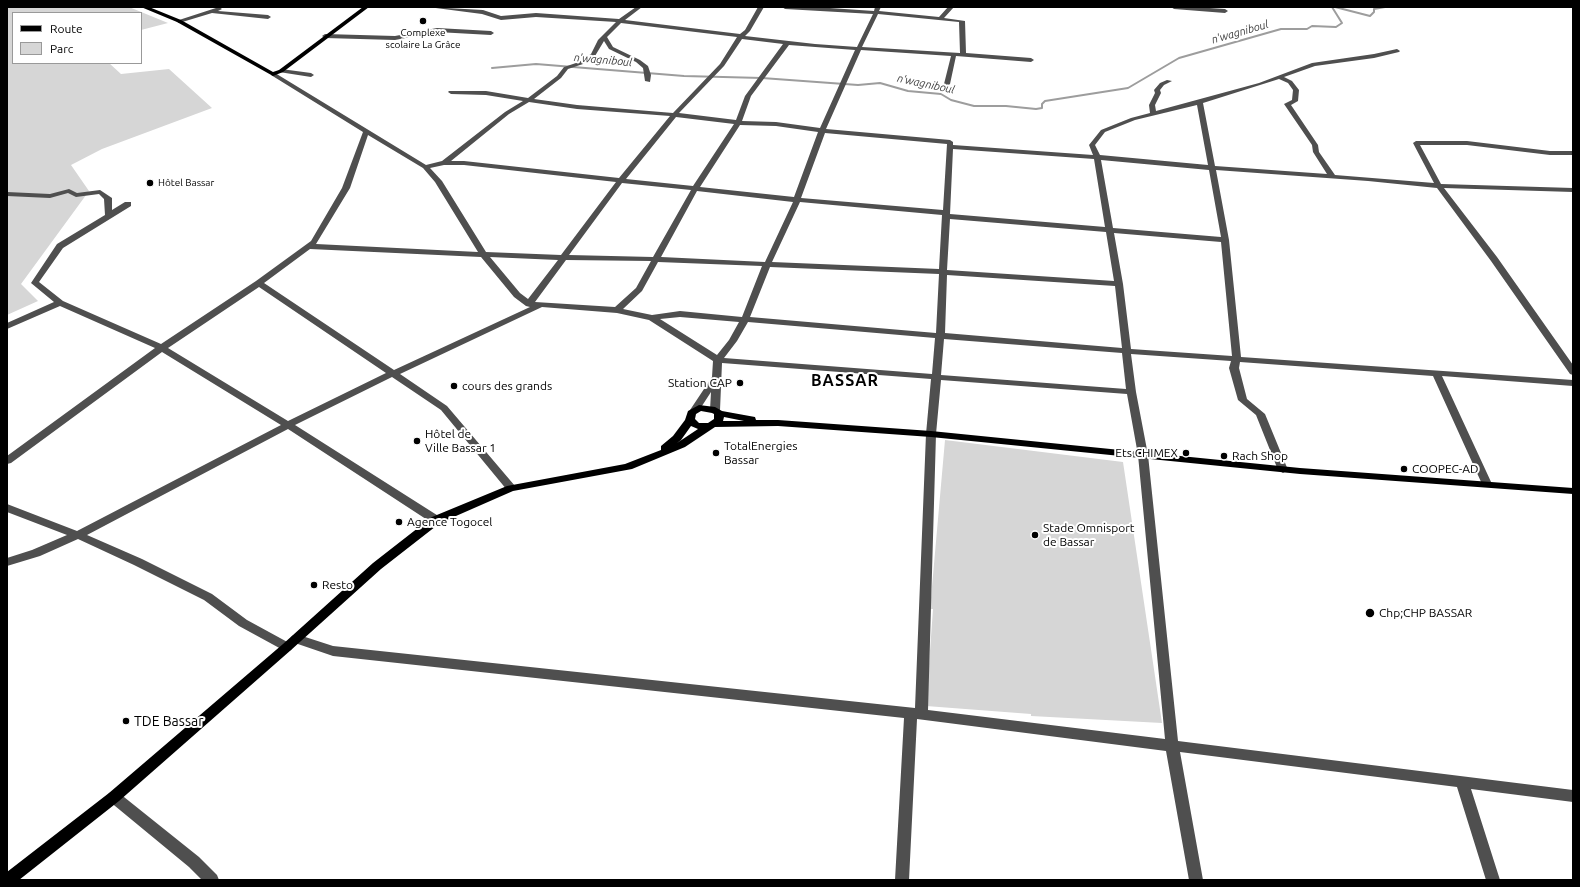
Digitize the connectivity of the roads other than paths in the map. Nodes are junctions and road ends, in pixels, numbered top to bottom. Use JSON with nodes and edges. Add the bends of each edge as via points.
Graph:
{"nodes":[{"id":1,"x":144,"y":7,"type":"edge"},
{"id":2,"x":222,"y":7,"type":"edge"},
{"id":3,"x":366,"y":7,"type":"edge"},
{"id":4,"x":431,"y":7,"type":"edge"},
{"id":5,"x":639,"y":7,"type":"edge"},
{"id":6,"x":762,"y":7,"type":"edge"},
{"id":7,"x":785,"y":7,"type":"edge"},
{"id":8,"x":951,"y":7,"type":"edge"},
{"id":9,"x":1174,"y":7,"type":"edge"},
{"id":10,"x":877,"y":10,"type":"edge"},
{"id":11,"x":1226,"y":11,"type":"dead end"},
{"id":12,"x":214,"y":12,"type":"junction"},
{"id":13,"x":268,"y":16,"type":"dead end"},
{"id":14,"x":941,"y":18,"type":"junction"},
{"id":15,"x":179,"y":21,"type":"junction"},
{"id":16,"x":620,"y":21,"type":"junction"},
{"id":17,"x":491,"y":33,"type":"dead end"},
{"id":18,"x":325,"y":36,"type":"junction"},
{"id":19,"x":741,"y":36,"type":"junction"},
{"id":20,"x":604,"y":37,"type":"junction"},
{"id":21,"x":787,"y":43,"type":"junction"},
{"id":22,"x":859,"y":48,"type":"junction"},
{"id":23,"x":1397,"y":51,"type":"dead end"},
{"id":24,"x":954,"y":54,"type":"junction"},
{"id":25,"x":963,"y":55,"type":"junction"},
{"id":26,"x":1031,"y":60,"type":"dead end"},
{"id":27,"x":281,"y":71,"type":"junction"},
{"id":28,"x":273,"y":74,"type":"junction"},
{"id":29,"x":311,"y":75,"type":"dead end"},
{"id":30,"x":1279,"y":77,"type":"junction"},
{"id":31,"x":1169,"y":81,"type":"dead end"},
{"id":32,"x":648,"y":82,"type":"dead end"},
{"id":33,"x":947,"y":84,"type":"dead end"},
{"id":34,"x":451,"y":92,"type":"dead end"},
{"id":35,"x":527,"y":101,"type":"junction"},
{"id":36,"x":1200,"y":102,"type":"junction"},
{"id":37,"x":1153,"y":114,"type":"junction"},
{"id":38,"x":674,"y":115,"type":"junction"},
{"id":39,"x":738,"y":123,"type":"junction"},
{"id":40,"x":822,"y":131,"type":"junction"},
{"id":41,"x":366,"y":133,"type":"junction"},
{"id":42,"x":950,"y":146,"type":"junction"},
{"id":43,"x":1573,"y":153,"type":"edge"},
{"id":44,"x":1097,"y":156,"type":"junction"},
{"id":45,"x":444,"y":163,"type":"junction"},
{"id":46,"x":425,"y":167,"type":"junction"},
{"id":47,"x":1212,"y":168,"type":"junction"},
{"id":48,"x":1333,"y":176,"type":"junction"},
{"id":49,"x":620,"y":181,"type":"junction"},
{"id":50,"x":1439,"y":186,"type":"junction"},
{"id":51,"x":695,"y":189,"type":"junction"},
{"id":52,"x":1573,"y":190,"type":"edge"},
{"id":53,"x":7,"y":194,"type":"edge"},
{"id":54,"x":797,"y":200,"type":"junction"},
{"id":55,"x":128,"y":204,"type":"dead end"},
{"id":56,"x":946,"y":215,"type":"junction"},
{"id":57,"x":109,"y":216,"type":"junction"},
{"id":58,"x":1109,"y":231,"type":"junction"},
{"id":59,"x":1225,"y":240,"type":"junction"},
{"id":60,"x":307,"y":246,"type":"junction"},
{"id":61,"x":484,"y":255,"type":"junction"},
{"id":62,"x":562,"y":258,"type":"junction"},
{"id":63,"x":656,"y":259,"type":"junction"},
{"id":64,"x":767,"y":265,"type":"junction"},
{"id":65,"x":942,"y":272,"type":"junction"},
{"id":66,"x":259,"y":283,"type":"junction"},
{"id":67,"x":1119,"y":284,"type":"junction"},
{"id":68,"x":60,"y":303,"type":"junction"},
{"id":69,"x":529,"y":304,"type":"junction"},
{"id":70,"x":541,"y":305,"type":"junction"},
{"id":71,"x":617,"y":310,"type":"junction"},
{"id":72,"x":652,"y":318,"type":"junction"},
{"id":73,"x":745,"y":319,"type":"junction"},
{"id":74,"x":7,"y":326,"type":"edge"},
{"id":75,"x":940,"y":336,"type":"junction"},
{"id":76,"x":162,"y":348,"type":"junction"},
{"id":77,"x":1125,"y":351,"type":"junction"},
{"id":78,"x":1237,"y":358,"type":"junction"},
{"id":79,"x":718,"y":360,"type":"junction"},
{"id":80,"x":1573,"y":372,"type":"edge"},
{"id":81,"x":1436,"y":373,"type":"junction"},
{"id":82,"x":392,"y":374,"type":"junction"},
{"id":83,"x":717,"y":377,"type":"junction"},
{"id":84,"x":936,"y":377,"type":"junction"},
{"id":85,"x":1573,"y":384,"type":"edge"},
{"id":86,"x":1131,"y":392,"type":"junction"},
{"id":87,"x":694,"y":410,"type":"junction"},
{"id":88,"x":717,"y":411,"type":"junction"},
{"id":89,"x":690,"y":420,"type":"junction"},
{"id":90,"x":778,"y":423,"type":"junction"},
{"id":91,"x":288,"y":425,"type":"junction"},
{"id":92,"x":712,"y":425,"type":"junction"},
{"id":93,"x":931,"y":434,"type":"junction"},
{"id":94,"x":661,"y":452,"type":"junction"},
{"id":95,"x":1143,"y":454,"type":"junction"},
{"id":96,"x":7,"y":461,"type":"edge"},
{"id":97,"x":1283,"y":470,"type":"junction"},
{"id":98,"x":1487,"y":484,"type":"junction"},
{"id":99,"x":511,"y":488,"type":"junction"},
{"id":100,"x":1573,"y":490,"type":"edge"},
{"id":101,"x":7,"y":508,"type":"edge"},
{"id":102,"x":436,"y":520,"type":"junction"},
{"id":103,"x":78,"y":535,"type":"junction"},
{"id":104,"x":7,"y":562,"type":"edge"},
{"id":105,"x":292,"y":643,"type":"junction"},
{"id":106,"x":916,"y":713,"type":"junction"},
{"id":107,"x":1172,"y":745,"type":"junction"},
{"id":108,"x":1462,"y":782,"type":"junction"},
{"id":109,"x":1573,"y":796,"type":"edge"},
{"id":110,"x":114,"y":797,"type":"junction"},
{"id":111,"x":8,"y":880,"type":"edge"},
{"id":112,"x":212,"y":880,"type":"edge"},
{"id":113,"x":902,"y":880,"type":"edge"},
{"id":114,"x":1196,"y":880,"type":"edge"},
{"id":115,"x":1493,"y":880,"type":"edge"}],
"edges":[{"from":1,"to":15,"type":"main road"},
{"from":2,"to":12,"type":"street"},
{"from":3,"to":18,"type":"main road"},
{"from":4,"to":16,"type":"street","via":[[483,12],[501,18],[536,15]]},
{"from":5,"to":16,"type":"street"},
{"from":6,"to":19,"type":"street"},
{"from":7,"to":10,"type":"street"},
{"from":8,"to":14,"type":"street"},
{"from":9,"to":11,"type":"street"},
{"from":10,"to":14,"type":"street"},
{"from":10,"to":22,"type":"street"},
{"from":12,"to":13,"type":"street"},
{"from":12,"to":15,"type":"street"},
{"from":14,"to":25,"type":"street","via":[[962,21]]},
{"from":15,"to":28,"type":"main road"},
{"from":16,"to":19,"type":"street"},
{"from":16,"to":20,"type":"street"},
{"from":17,"to":18,"type":"street","via":[[437,30],[395,38]]},
{"from":18,"to":27,"type":"main road"},
{"from":19,"to":21,"type":"street"},
{"from":19,"to":38,"type":"street","via":[[722,65]]},
{"from":20,"to":32,"type":"street","via":[[611,48],[641,62],[646,67]]},
{"from":20,"to":35,"type":"street","via":[[593,55],[581,63],[566,68],[559,77]]},
{"from":21,"to":22,"type":"street"},
{"from":21,"to":39,"type":"street","via":[[748,96]]},
{"from":22,"to":24,"type":"street"},
{"from":22,"to":40,"type":"street"},
{"from":23,"to":30,"type":"street","via":[[1314,64]]},
{"from":24,"to":25,"type":"street"},
{"from":24,"to":33,"type":"street"},
{"from":25,"to":26,"type":"street"},
{"from":27,"to":28,"type":"main road"},
{"from":27,"to":29,"type":"street"},
{"from":28,"to":41,"type":"street"},
{"from":30,"to":36,"type":"street"},
{"from":30,"to":48,"type":"street","via":[[1290,82],[1296,90],[1295,101],[1287,104]]},
{"from":31,"to":37,"type":"street","via":[[1157,90],[1152,105]]},
{"from":34,"to":35,"type":"street","via":[[486,93]]},
{"from":35,"to":38,"type":"street"},
{"from":35,"to":45,"type":"street","via":[[507,112]]},
{"from":36,"to":37,"type":"street"},
{"from":36,"to":47,"type":"street"},
{"from":37,"to":44,"type":"street","via":[[1103,131],[1092,145]]},
{"from":38,"to":39,"type":"street"},
{"from":38,"to":49,"type":"street"},
{"from":39,"to":40,"type":"street","via":[[776,124]]},
{"from":39,"to":51,"type":"street"},
{"from":40,"to":42,"type":"street","via":[[950,142]]},
{"from":40,"to":54,"type":"street"},
{"from":41,"to":46,"type":"street"},
{"from":41,"to":60,"type":"street","via":[[346,188],[314,242]]},
{"from":42,"to":44,"type":"street"},
{"from":42,"to":56,"type":"street"},
{"from":43,"to":50,"type":"street","via":[[1550,153],[1467,143],[1416,143]]},
{"from":44,"to":47,"type":"street"},
{"from":44,"to":58,"type":"street"},
{"from":45,"to":46,"type":"street"},
{"from":45,"to":49,"type":"street","via":[[464,162]]},
{"from":46,"to":61,"type":"street","via":[[438,181]]},
{"from":47,"to":48,"type":"street"},
{"from":47,"to":59,"type":"street"},
{"from":48,"to":50,"type":"street"},
{"from":49,"to":51,"type":"street"},
{"from":49,"to":62,"type":"street"},
{"from":50,"to":52,"type":"street"},
{"from":50,"to":80,"type":"street"},
{"from":51,"to":54,"type":"street"},
{"from":51,"to":63,"type":"street"},
{"from":53,"to":57,"type":"street","via":[[50,196],[69,191],[76,195],[100,192],[108,198]]},
{"from":54,"to":56,"type":"street"},
{"from":54,"to":64,"type":"street"},
{"from":55,"to":57,"type":"street"},
{"from":56,"to":58,"type":"street"},
{"from":56,"to":65,"type":"street"},
{"from":57,"to":68,"type":"street","via":[[60,246],[35,283]]},
{"from":58,"to":59,"type":"street"},
{"from":58,"to":67,"type":"street"},
{"from":59,"to":78,"type":"street"},
{"from":60,"to":61,"type":"street"},
{"from":60,"to":66,"type":"street"},
{"from":61,"to":62,"type":"street"},
{"from":61,"to":69,"type":"street","via":[[516,295]]},
{"from":62,"to":63,"type":"street"},
{"from":62,"to":69,"type":"street"},
{"from":63,"to":64,"type":"street"},
{"from":63,"to":71,"type":"street","via":[[639,289]]},
{"from":64,"to":65,"type":"street"},
{"from":64,"to":73,"type":"street"},
{"from":65,"to":67,"type":"street"},
{"from":65,"to":75,"type":"street"},
{"from":66,"to":76,"type":"street"},
{"from":66,"to":82,"type":"street"},
{"from":67,"to":77,"type":"street"},
{"from":68,"to":74,"type":"street"},
{"from":68,"to":76,"type":"street"},
{"from":69,"to":70,"type":"street"},
{"from":70,"to":71,"type":"street"},
{"from":70,"to":82,"type":"street"},
{"from":71,"to":72,"type":"street"},
{"from":72,"to":73,"type":"street","via":[[680,314]]},
{"from":72,"to":79,"type":"street"},
{"from":73,"to":75,"type":"street"},
{"from":73,"to":79,"type":"street","via":[[733,341]]},
{"from":75,"to":77,"type":"street"},
{"from":75,"to":84,"type":"street"},
{"from":76,"to":91,"type":"street"},
{"from":76,"to":96,"type":"street"},
{"from":77,"to":78,"type":"street"},
{"from":77,"to":86,"type":"street"},
{"from":78,"to":81,"type":"street"},
{"from":78,"to":97,"type":"street","via":[[1234,368],[1243,400],[1260,414]]},
{"from":79,"to":83,"type":"street"},
{"from":79,"to":84,"type":"street"},
{"from":81,"to":85,"type":"street"},
{"from":81,"to":98,"type":"street"},
{"from":82,"to":91,"type":"street"},
{"from":82,"to":99,"type":"street","via":[[444,408]]},
{"from":83,"to":87,"type":"street"},
{"from":83,"to":88,"type":"street"},
{"from":84,"to":86,"type":"street"},
{"from":84,"to":93,"type":"street"},
{"from":86,"to":95,"type":"street"},
{"from":87,"to":88,"type":"main road","via":[[705,408]]},
{"from":87,"to":89,"type":"main road"},
{"from":88,"to":90,"type":"main road"},
{"from":88,"to":92,"type":"main road","via":[[719,420]]},
{"from":89,"to":92,"type":"main road","via":[[697,426]]},
{"from":89,"to":94,"type":"main road"},
{"from":90,"to":92,"type":"main road"},
{"from":90,"to":93,"type":"main road"},
{"from":91,"to":102,"type":"street"},
{"from":91,"to":103,"type":"street"},
{"from":92,"to":94,"type":"main road","via":[[681,445]]},
{"from":93,"to":95,"type":"main road"},
{"from":93,"to":106,"type":"street"},
{"from":94,"to":99,"type":"main road","via":[[610,472]]},
{"from":95,"to":97,"type":"main road"},
{"from":95,"to":107,"type":"street"},
{"from":97,"to":98,"type":"main road"},
{"from":98,"to":100,"type":"main road"},
{"from":99,"to":102,"type":"main road"},
{"from":101,"to":103,"type":"street"},
{"from":102,"to":105,"type":"main road","via":[[377,566]]},
{"from":103,"to":104,"type":"street"},
{"from":103,"to":105,"type":"street","via":[[208,597],[243,623]]},
{"from":105,"to":106,"type":"street","via":[[332,651]]},
{"from":105,"to":110,"type":"main road"},
{"from":106,"to":107,"type":"street"},
{"from":106,"to":113,"type":"street"},
{"from":107,"to":108,"type":"street"},
{"from":107,"to":114,"type":"street"},
{"from":108,"to":109,"type":"street"},
{"from":108,"to":115,"type":"street"},
{"from":110,"to":111,"type":"main road"},
{"from":110,"to":112,"type":"street","via":[[194,862]]}]}
